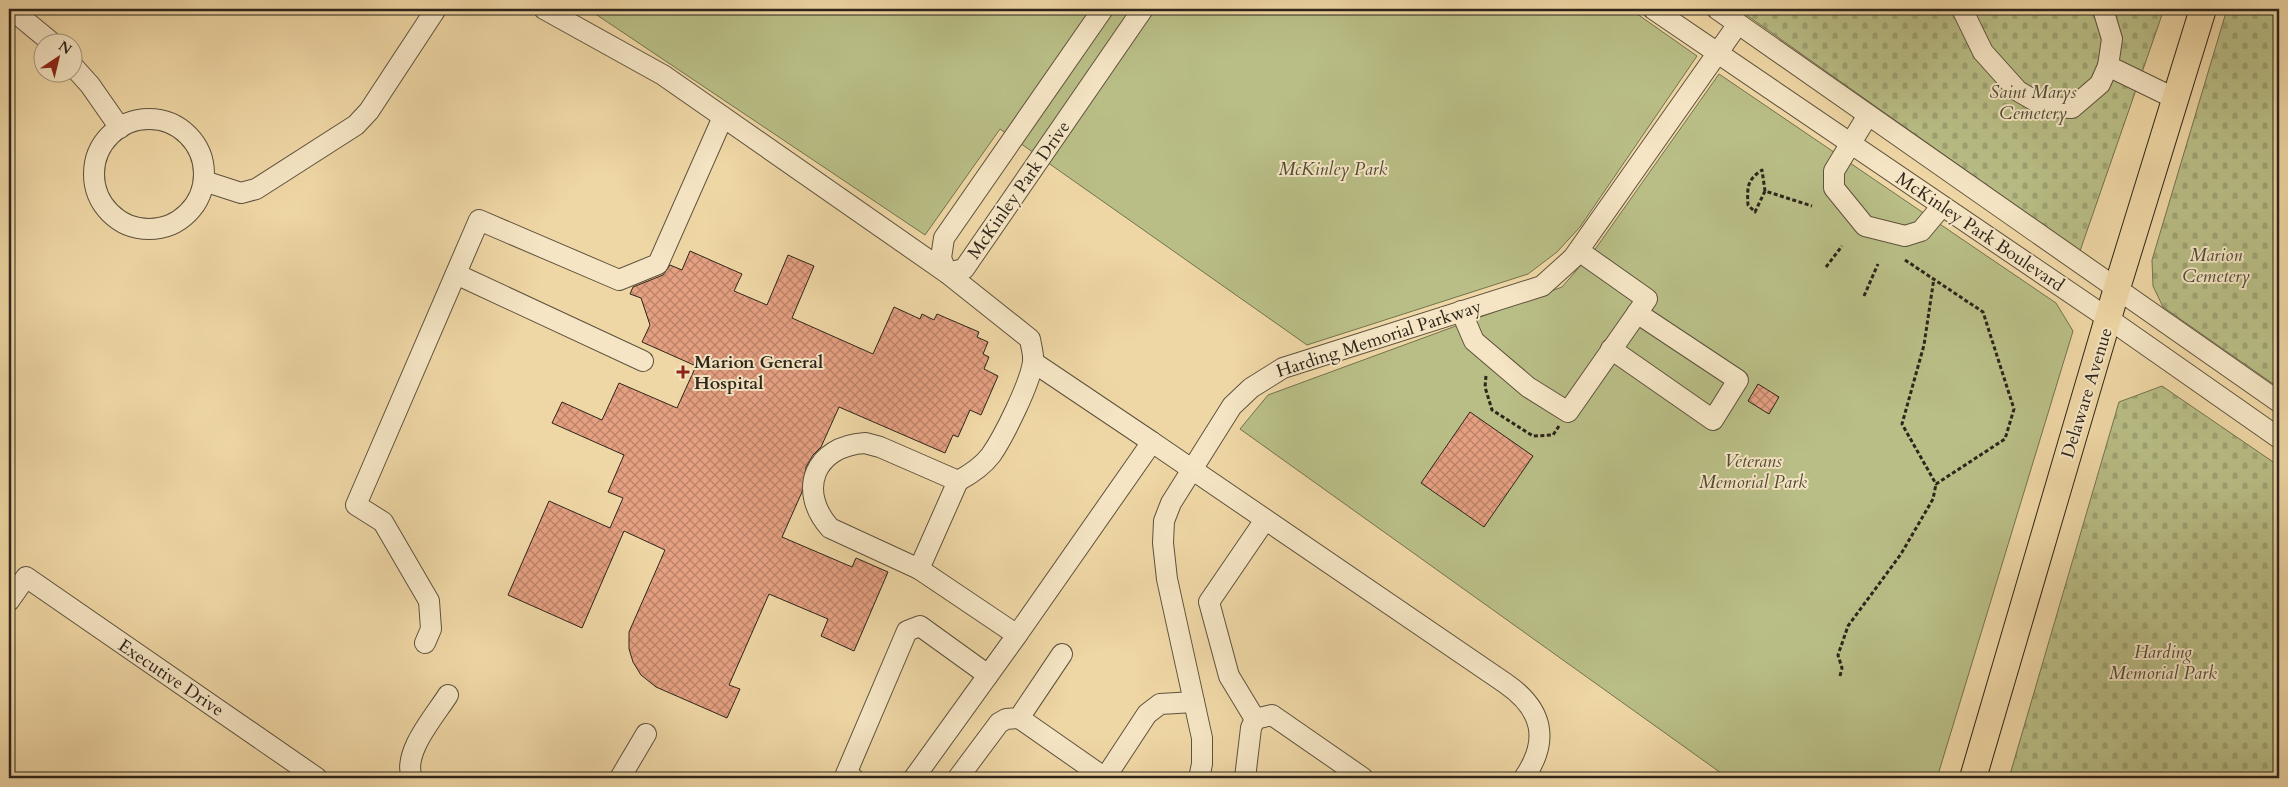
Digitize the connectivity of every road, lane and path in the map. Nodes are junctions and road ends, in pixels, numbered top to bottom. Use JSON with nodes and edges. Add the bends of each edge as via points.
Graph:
{"nodes":[{"id":1,"x":11,"y":9,"type":"edge"},
{"id":2,"x":436,"y":9,"type":"edge"},
{"id":3,"x":544,"y":9,"type":"edge"},
{"id":4,"x":1103,"y":9,"type":"edge"},
{"id":5,"x":1143,"y":9,"type":"edge"},
{"id":6,"x":1653,"y":9,"type":"edge"},
{"id":7,"x":1717,"y":9,"type":"edge"},
{"id":8,"x":1962,"y":9,"type":"edge"},
{"id":9,"x":2103,"y":9,"type":"edge"},
{"id":10,"x":2203,"y":9,"type":"edge"},
{"id":11,"x":1738,"y":24,"type":"junction"},
{"id":12,"x":39,"y":32,"type":"edge"},
{"id":13,"x":1718,"y":54,"type":"junction"},
{"id":14,"x":2108,"y":66,"type":"junction"},
{"id":15,"x":82,"y":76,"type":"edge"},
{"id":16,"x":2176,"y":99,"type":"junction"},
{"id":17,"x":1868,"y":115,"type":"junction"},
{"id":18,"x":723,"y":117,"type":"junction"},
{"id":19,"x":120,"y":128,"type":"junction"},
{"id":20,"x":1851,"y":144,"type":"junction"},
{"id":21,"x":204,"y":181,"type":"junction"},
{"id":22,"x":1765,"y":191,"type":"junction"},
{"id":23,"x":1812,"y":206,"type":"dead end"},
{"id":24,"x":1942,"y":206,"type":"junction"},
{"id":25,"x":1842,"y":246,"type":"dead end"},
{"id":26,"x":1579,"y":251,"type":"junction"},
{"id":27,"x":1905,"y":260,"type":"dead end"},
{"id":28,"x":1878,"y":264,"type":"dead end"},
{"id":29,"x":1826,"y":267,"type":"dead end"},
{"id":30,"x":948,"y":273,"type":"junction"},
{"id":31,"x":456,"y":274,"type":"junction"},
{"id":32,"x":1934,"y":278,"type":"junction"},
{"id":33,"x":2117,"y":288,"type":"junction"},
{"id":34,"x":1864,"y":296,"type":"dead end"},
{"id":35,"x":1461,"y":311,"type":"junction"},
{"id":36,"x":1637,"y":313,"type":"junction"},
{"id":37,"x":2109,"y":320,"type":"junction"},
{"id":38,"x":1611,"y":349,"type":"junction"},
{"id":39,"x":1488,"y":353,"type":"junction"},
{"id":40,"x":643,"y":361,"type":"dead end"},
{"id":41,"x":1033,"y":362,"type":"junction"},
{"id":42,"x":2279,"y":402,"type":"edge"},
{"id":43,"x":1568,"y":412,"type":"junction"},
{"id":44,"x":2279,"y":438,"type":"edge"},
{"id":45,"x":1152,"y":442,"type":"junction"},
{"id":46,"x":1191,"y":470,"type":"junction"},
{"id":47,"x":958,"y":480,"type":"junction"},
{"id":48,"x":1936,"y":484,"type":"junction"},
{"id":49,"x":1265,"y":520,"type":"junction"},
{"id":50,"x":919,"y":569,"type":"junction"},
{"id":51,"x":9,"y":601,"type":"edge"},
{"id":52,"x":1017,"y":635,"type":"junction"},
{"id":53,"x":425,"y":643,"type":"dead end"},
{"id":54,"x":1062,"y":654,"type":"dead end"},
{"id":55,"x":988,"y":675,"type":"junction"},
{"id":56,"x":1840,"y":676,"type":"dead end"},
{"id":57,"x":448,"y":695,"type":"dead end"},
{"id":58,"x":1194,"y":702,"type":"junction"},
{"id":59,"x":1019,"y":718,"type":"junction"},
{"id":60,"x":1255,"y":719,"type":"junction"},
{"id":61,"x":646,"y":734,"type":"dead end"},
{"id":62,"x":847,"y":777,"type":"edge"},
{"id":63,"x":317,"y":778,"type":"edge"},
{"id":64,"x":412,"y":778,"type":"edge"},
{"id":65,"x":620,"y":778,"type":"edge"},
{"id":66,"x":914,"y":778,"type":"edge"},
{"id":67,"x":958,"y":778,"type":"edge"},
{"id":68,"x":1105,"y":778,"type":"edge"},
{"id":69,"x":1200,"y":778,"type":"edge"},
{"id":70,"x":1245,"y":778,"type":"edge"},
{"id":71,"x":1363,"y":778,"type":"edge"},
{"id":72,"x":1524,"y":778,"type":"edge"},
{"id":73,"x":1973,"y":778,"type":"edge"}],
"edges":[{"from":1,"to":12,"type":"street"},
{"from":2,"to":21,"type":"street","via":[[356,126],[256,189],[241,193]]},
{"from":3,"to":18,"type":"street","via":[[663,75]]},
{"from":4,"to":30,"type":"street","name":"McKinley Park Drive","via":[[944,238],[941,258]]},
{"from":5,"to":30,"type":"street","name":"McKinley Park Drive","via":[[964,269]]},
{"from":6,"to":13,"type":"street","name":"McKinley Park Boulevard"},
{"from":7,"to":11,"type":"street","name":"McKinley Park Boulevard"},
{"from":8,"to":14,"type":"street","via":[[1983,52],[2018,91],[2046,107],[2072,108],[2100,84]]},
{"from":9,"to":14,"type":"street","via":[[2112,39]]},
{"from":10,"to":16,"type":"main road","name":"Delaware Avenue"},
{"from":11,"to":13,"type":"street","name":"Harding Memorial Parkway"},
{"from":11,"to":17,"type":"street","name":"McKinley Park Boulevard"},
{"from":13,"to":20,"type":"street","name":"McKinley Park Boulevard"},
{"from":13,"to":26,"type":"street","name":"Harding Memorial Parkway"},
{"from":14,"to":16,"type":"street"},
{"from":15,"to":19,"type":"street"},
{"from":16,"to":33,"type":"main road","name":"Delaware Avenue"},
{"from":17,"to":20,"type":"street"},
{"from":17,"to":33,"type":"street","name":"McKinley Park Boulevard"},
{"from":18,"to":30,"type":"street"},
{"from":18,"to":31,"type":"street","via":[[658,264],[619,280],[479,220]]},
{"from":19,"to":21,"type":"street","via":[[134,121],[149,119],[178,128],[198,151]]},
{"from":19,"to":21,"type":"street","via":[[106,140],[97,156],[93,174],[96,192],[105,209],[119,221],[136,228],[155,230],[173,224],[188,214]]},
{"from":20,"to":24,"type":"street","name":"McKinley Park Boulevard"},
{"from":20,"to":24,"type":"street","via":[[1834,171],[1834,188],[1865,226],[1905,236],[1921,232]]},
{"from":22,"to":22,"type":"path","via":[[1762,170],[1752,177],[1747,190],[1748,205],[1755,212]]},
{"from":22,"to":23,"type":"path"},
{"from":24,"to":37,"type":"street","name":"McKinley Park Boulevard"},
{"from":25,"to":29,"type":"path"},
{"from":26,"to":35,"type":"street","name":"Harding Memorial Parkway","via":[[1542,286]]},
{"from":26,"to":36,"type":"street","via":[[1648,299]]},
{"from":27,"to":32,"type":"path"},
{"from":28,"to":34,"type":"path"},
{"from":30,"to":41,"type":"street","via":[[1030,339]]},
{"from":31,"to":40,"type":"street"},
{"from":31,"to":53,"type":"street","via":[[356,504],[383,522],[429,602],[431,629]]},
{"from":32,"to":48,"type":"path","via":[[1924,345],[1902,424]]},
{"from":32,"to":48,"type":"path","via":[[1983,312],[2014,409],[2005,439]]},
{"from":33,"to":37,"type":"main road","name":"Delaware Avenue"},
{"from":33,"to":42,"type":"street","name":"McKinley Park Boulevard"},
{"from":35,"to":39,"type":"street","via":[[1474,341]]},
{"from":35,"to":46,"type":"street","name":"Harding Memorial Parkway","via":[[1283,368],[1265,378],[1232,406]]},
{"from":36,"to":38,"type":"street"},
{"from":36,"to":38,"type":"street","via":[[1738,380],[1713,420]]},
{"from":37,"to":44,"type":"street","name":"McKinley Park Boulevard"},
{"from":37,"to":73,"type":"main road","name":"Delaware Avenue"},
{"from":38,"to":43,"type":"street"},
{"from":39,"to":43,"type":"street","via":[[1528,387]]},
{"from":39,"to":43,"type":"path","via":[[1486,387],[1492,410],[1533,436],[1553,434]]},
{"from":41,"to":45,"type":"street"},
{"from":41,"to":47,"type":"street","via":[[1023,391],[991,455],[974,472]]},
{"from":45,"to":46,"type":"street"},
{"from":45,"to":52,"type":"street"},
{"from":46,"to":49,"type":"street"},
{"from":46,"to":58,"type":"street","name":"Harding Memorial Parkway","via":[[1164,521],[1163,543],[1167,578]]},
{"from":47,"to":50,"type":"street"},
{"from":47,"to":50,"type":"street","via":[[865,443],[836,449],[816,472],[812,488],[814,503],[830,528]]},
{"from":48,"to":56,"type":"path","via":[[1933,499],[1901,554],[1848,626],[1838,655],[1842,668]]},
{"from":49,"to":60,"type":"street","via":[[1209,602],[1229,676]]},
{"from":49,"to":72,"type":"street","via":[[1515,689],[1528,701],[1537,717],[1540,734],[1538,752]]},
{"from":50,"to":52,"type":"street"},
{"from":51,"to":63,"type":"street","name":"Executive Drive","via":[[26,577]]},
{"from":52,"to":55,"type":"street"},
{"from":54,"to":59,"type":"street"},
{"from":55,"to":62,"type":"street","via":[[920,626],[907,630]]},
{"from":55,"to":66,"type":"street"},
{"from":57,"to":64,"type":"street","via":[[414,749],[409,761]]},
{"from":58,"to":68,"type":"street","via":[[1160,704],[1147,714]]},
{"from":58,"to":69,"type":"street","name":"Harding Memorial Parkway","via":[[1202,738]]},
{"from":59,"to":67,"type":"street","via":[[999,723]]},
{"from":59,"to":68,"type":"street"},
{"from":60,"to":70,"type":"street"},
{"from":60,"to":71,"type":"street","via":[[1272,715]]},
{"from":61,"to":65,"type":"street"}]}
